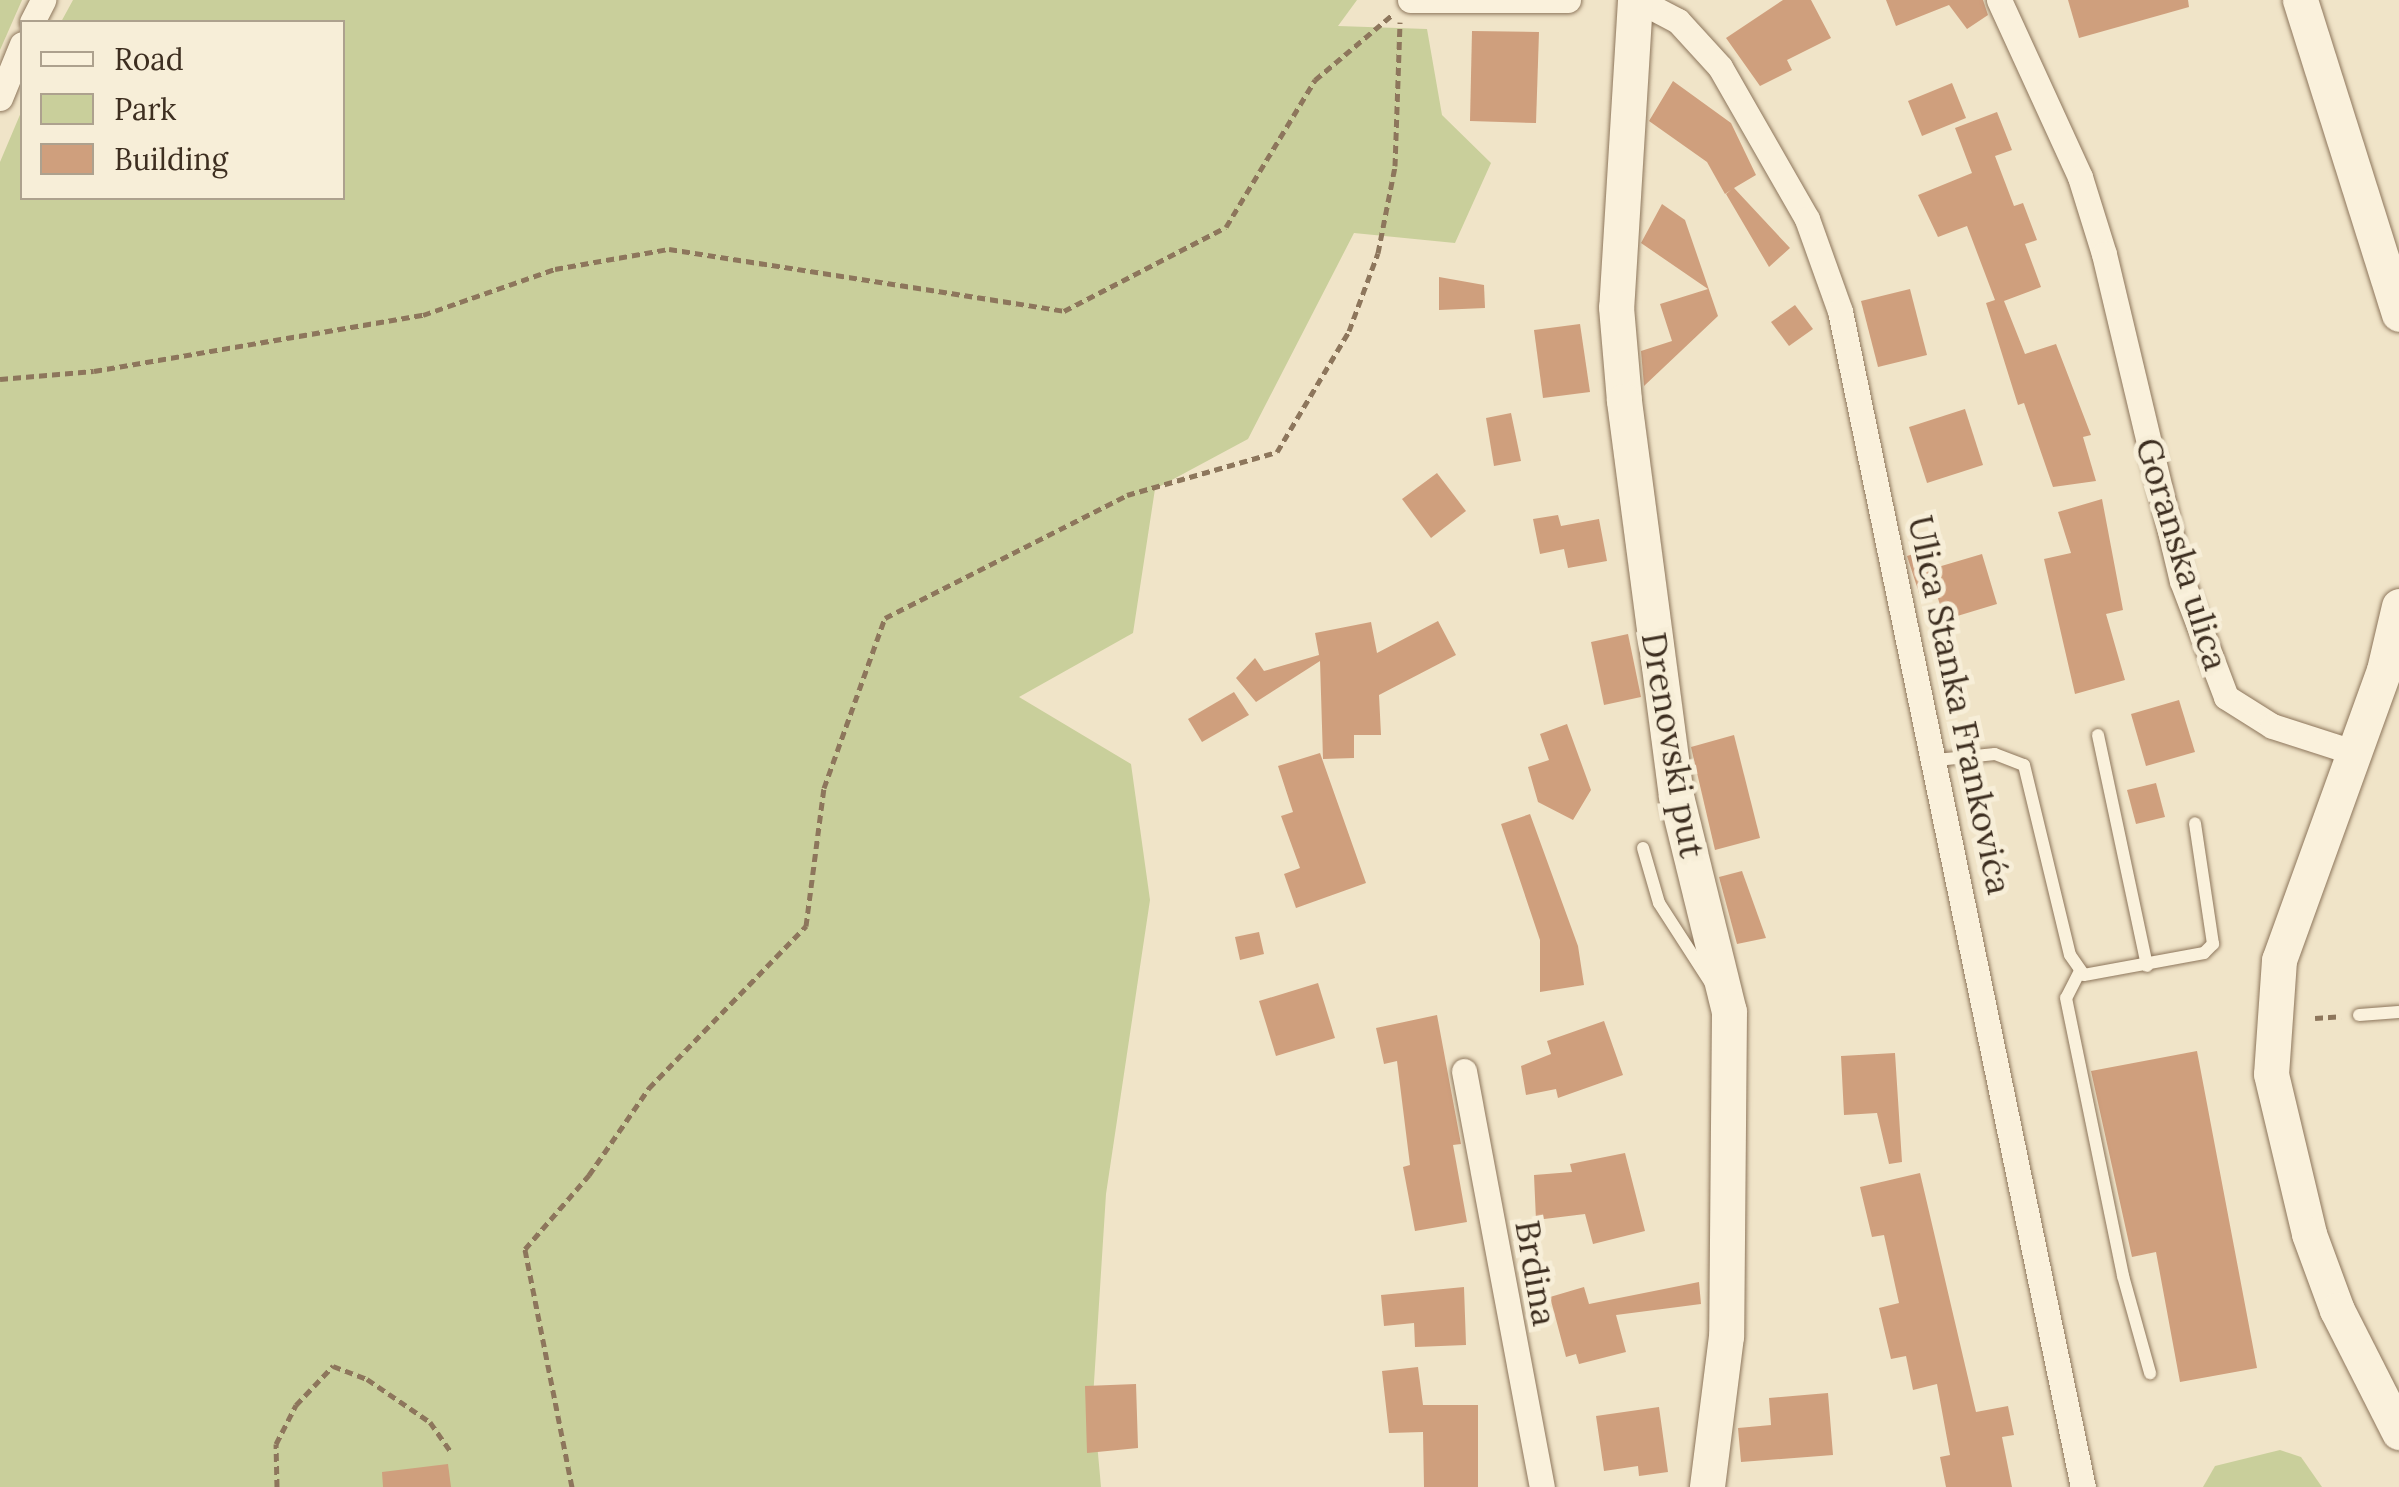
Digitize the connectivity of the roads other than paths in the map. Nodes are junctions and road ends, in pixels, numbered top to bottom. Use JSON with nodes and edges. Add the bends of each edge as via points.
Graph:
{"nodes":[{"id":1,"x":1410,"y":0,"type":"edge"},
{"id":2,"x":1568,"y":0,"type":"edge"},
{"id":3,"x":1637,"y":0,"type":"edge"},
{"id":4,"x":1999,"y":0,"type":"edge"},
{"id":5,"x":2300,"y":0,"type":"edge"},
{"id":6,"x":1439,"y":2,"type":"edge"},
{"id":7,"x":20,"y":49,"type":"edge"},
{"id":8,"x":0,"y":98,"type":"edge"},
{"id":9,"x":2399,"y":314,"type":"edge"},
{"id":10,"x":2399,"y":606,"type":"edge"},
{"id":11,"x":2098,"y":735,"type":"dead end"},
{"id":12,"x":2352,"y":752,"type":"junction"},
{"id":13,"x":1937,"y":760,"type":"junction"},
{"id":14,"x":2194,"y":823,"type":"dead end"},
{"id":15,"x":1643,"y":848,"type":"dead end"},
{"id":16,"x":2148,"y":966,"type":"junction"},
{"id":17,"x":2080,"y":971,"type":"junction"},
{"id":18,"x":1727,"y":1003,"type":"junction"},
{"id":19,"x":2399,"y":1012,"type":"edge"},
{"id":20,"x":2359,"y":1015,"type":"dead end"},
{"id":21,"x":1464,"y":1072,"type":"dead end"},
{"id":22,"x":2150,"y":1373,"type":"dead end"},
{"id":23,"x":2399,"y":1432,"type":"edge"},
{"id":24,"x":1542,"y":1487,"type":"edge"},
{"id":25,"x":1707,"y":1487,"type":"edge"},
{"id":26,"x":2083,"y":1487,"type":"edge"}],
"edges":[{"from":1,"to":6,"type":"street"},
{"from":2,"to":6,"type":"street"},
{"from":3,"to":13,"type":"street","name":"Ulica Stanka Frankovića","via":[[1678,20],[1706,48],[1776,156],[1827,269]]},
{"from":3,"to":18,"type":"main road","name":"Drenovski put","via":[[1616,307],[1624,401],[1676,796]]},
{"from":4,"to":12,"type":"street","name":"Goranska ulica","via":[[2080,177],[2182,581],[2226,697],[2272,726]]},
{"from":5,"to":9,"type":"main road"},
{"from":7,"to":8,"type":"street"},
{"from":10,"to":12,"type":"main road","via":[[2384,670]]},
{"from":11,"to":16,"type":"lane"},
{"from":12,"to":23,"type":"main road","via":[[2279,960],[2271,1074],[2309,1234],[2338,1310]]},
{"from":13,"to":17,"type":"lane","via":[[1994,754],[2024,765],[2070,955]]},
{"from":13,"to":26,"type":"street","name":"Ulica Stanka Frankovića"},
{"from":14,"to":16,"type":"lane","via":[[2213,944],[2204,953]]},
{"from":15,"to":18,"type":"lane","via":[[1659,903]]},
{"from":16,"to":17,"type":"lane","via":[[2102,977]]},
{"from":17,"to":22,"type":"lane","via":[[2066,998],[2122,1276]]},
{"from":18,"to":25,"type":"main road","name":"Drenovski put","via":[[1726,1336]]},
{"from":19,"to":20,"type":"lane"},
{"from":21,"to":24,"type":"street","name":"Brdina"}]}
